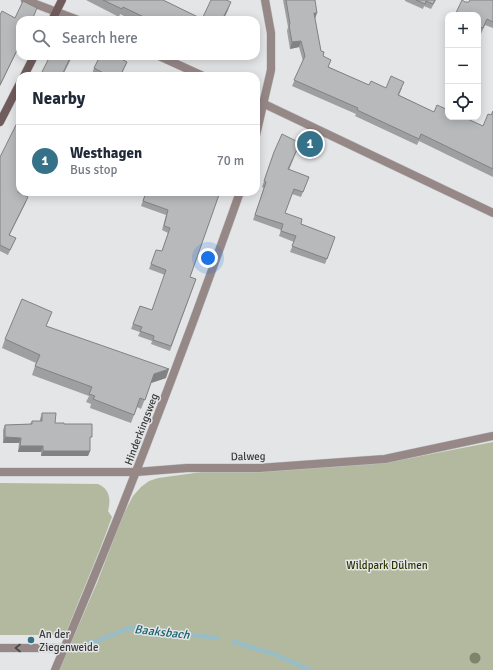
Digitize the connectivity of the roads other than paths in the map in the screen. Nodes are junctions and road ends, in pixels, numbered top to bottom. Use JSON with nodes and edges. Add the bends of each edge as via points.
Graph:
{"nodes":[{"id":1,"x":25,"y":0,"type":"edge"},
{"id":2,"x":62,"y":0,"type":"edge"},
{"id":3,"x":265,"y":0,"type":"edge"},
{"id":4,"x":56,"y":11,"type":"junction"},
{"id":5,"x":54,"y":16,"type":"edge"},
{"id":6,"x":68,"y":16,"type":"edge"},
{"id":7,"x":32,"y":60,"type":"edge"},
{"id":8,"x":168,"y":60,"type":"edge"},
{"id":9,"x":26,"y":72,"type":"edge"},
{"id":10,"x":194,"y":72,"type":"edge"},
{"id":11,"x":16,"y":91,"type":"edge"},
{"id":12,"x":260,"y":102,"type":"edge"},
{"id":13,"x":0,"y":122,"type":"edge"},
{"id":14,"x":239,"y":196,"type":"edge"},
{"id":15,"x":493,"y":213,"type":"edge"},
{"id":16,"x":493,"y":436,"type":"edge"},
{"id":17,"x":0,"y":472,"type":"edge"},
{"id":18,"x":136,"y":472,"type":"junction"},
{"id":19,"x":0,"y":648,"type":"edge"},
{"id":20,"x":64,"y":648,"type":"junction"},
{"id":21,"x":55,"y":670,"type":"edge"}],
"edges":[{"from":1,"to":4,"type":"street"},
{"from":2,"to":4,"type":"street"},
{"from":3,"to":12,"type":"street","via":[[271,33],[271,70]]},
{"from":4,"to":5,"type":"street"},
{"from":4,"to":6,"type":"street"},
{"from":7,"to":9,"type":"street"},
{"from":8,"to":10,"type":"street"},
{"from":11,"to":13,"type":"street"},
{"from":12,"to":15,"type":"street"},
{"from":14,"to":18,"type":"street","name":"Hinderkingsweg"},
{"from":16,"to":18,"type":"street","name":"Dalweg","via":[[385,459],[259,468],[187,468]]},
{"from":17,"to":18,"type":"street","name":"Dalweg"},
{"from":18,"to":20,"type":"street","name":"Hinderkingsweg"},
{"from":20,"to":19,"type":"street","one_way":true},
{"from":20,"to":21,"type":"street","name":"Hinderkingsweg"}]}
